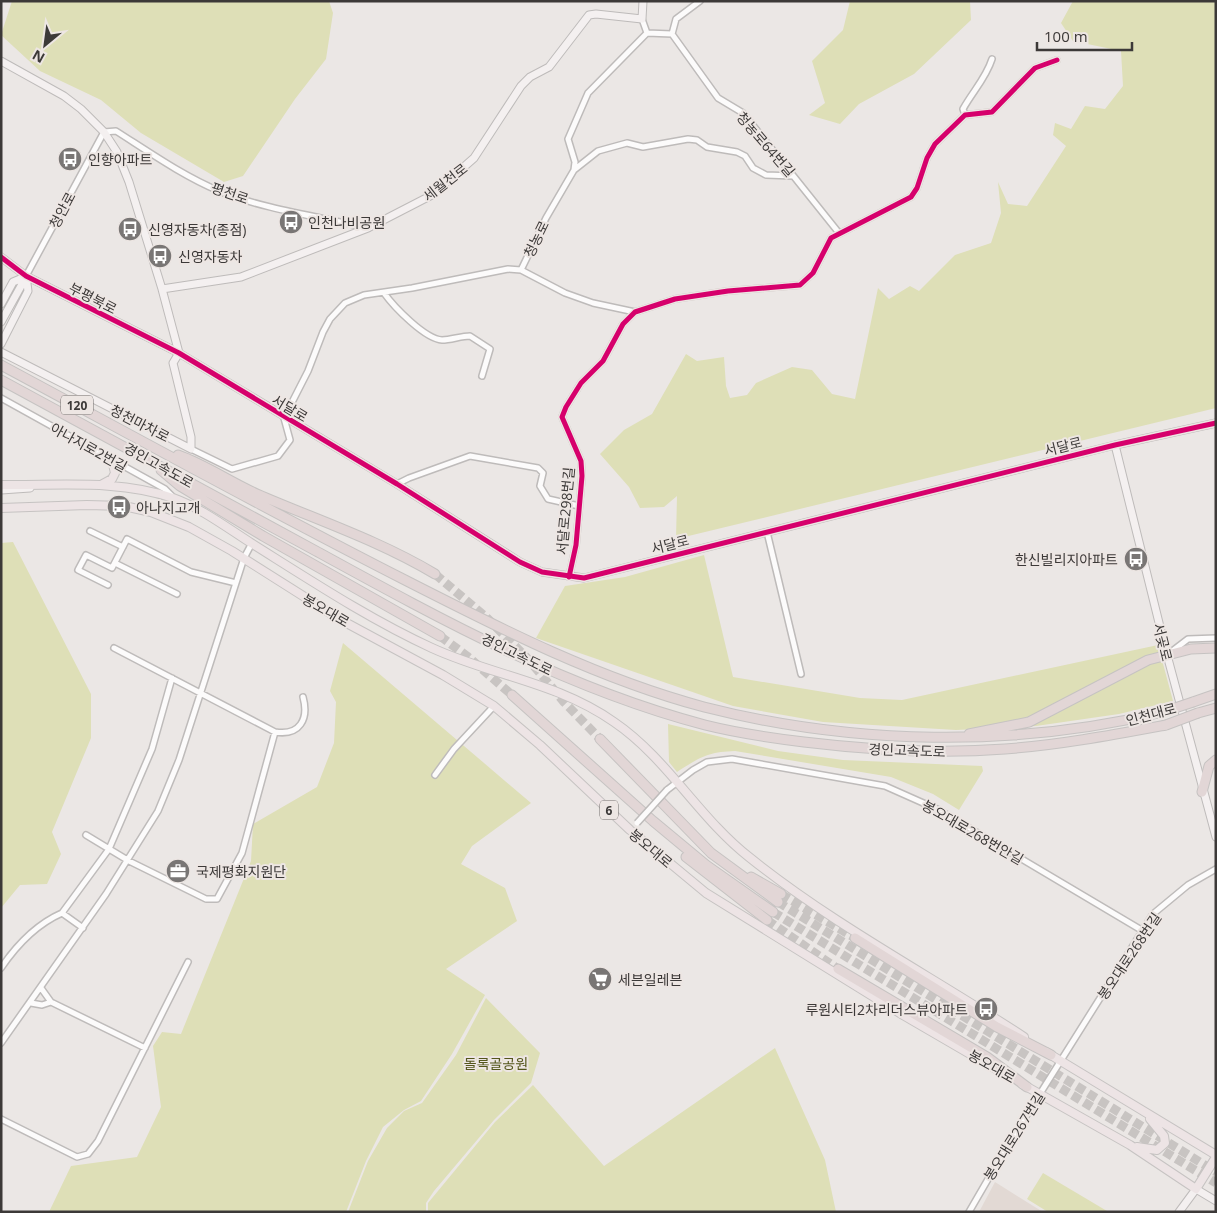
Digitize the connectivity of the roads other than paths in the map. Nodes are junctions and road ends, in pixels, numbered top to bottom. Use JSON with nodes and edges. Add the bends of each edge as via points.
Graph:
{"nodes":[{"id":1,"x":643,"y":1,"type":"edge"},
{"id":2,"x":700,"y":1,"type":"edge"},
{"id":3,"x":642,"y":20,"type":"junction"},
{"id":4,"x":647,"y":32,"type":"junction"},
{"id":5,"x":672,"y":34,"type":"junction"},
{"id":6,"x":992,"y":59,"type":"dead end"},
{"id":7,"x":1057,"y":60,"type":"dead end"},
{"id":8,"x":1,"y":62,"type":"edge"},
{"id":9,"x":965,"y":116,"type":"junction"},
{"id":10,"x":104,"y":132,"type":"junction"},
{"id":11,"x":574,"y":170,"type":"junction"},
{"id":12,"x":793,"y":176,"type":"junction"},
{"id":13,"x":368,"y":228,"type":"junction"},
{"id":14,"x":840,"y":233,"type":"junction"},
{"id":15,"x":1,"y":257,"type":"edge"},
{"id":16,"x":521,"y":270,"type":"junction"},
{"id":17,"x":26,"y":276,"type":"junction"},
{"id":18,"x":162,"y":289,"type":"junction"},
{"id":19,"x":384,"y":293,"type":"junction"},
{"id":20,"x":1,"y":304,"type":"edge"},
{"id":21,"x":634,"y":312,"type":"junction"},
{"id":22,"x":1,"y":322,"type":"edge"},
{"id":23,"x":1,"y":344,"type":"edge"},
{"id":24,"x":1,"y":352,"type":"edge"},
{"id":25,"x":178,"y":353,"type":"junction"},
{"id":26,"x":1,"y":365,"type":"edge"},
{"id":27,"x":482,"y":376,"type":"dead end"},
{"id":28,"x":1,"y":380,"type":"edge"},
{"id":29,"x":1,"y":398,"type":"edge"},
{"id":30,"x":284,"y":418,"type":"junction"},
{"id":31,"x":1216,"y":423,"type":"edge"},
{"id":32,"x":1115,"y":445,"type":"junction"},
{"id":33,"x":152,"y":446,"type":"junction"},
{"id":34,"x":191,"y":449,"type":"junction"},
{"id":35,"x":147,"y":458,"type":"junction"},
{"id":36,"x":112,"y":460,"type":"junction"},
{"id":37,"x":397,"y":484,"type":"junction"},
{"id":38,"x":1,"y":485,"type":"edge"},
{"id":39,"x":101,"y":485,"type":"junction"},
{"id":40,"x":56,"y":486,"type":"junction"},
{"id":41,"x":1,"y":490,"type":"edge"},
{"id":42,"x":174,"y":499,"type":"junction"},
{"id":43,"x":579,"y":506,"type":"junction"},
{"id":44,"x":1,"y":508,"type":"edge"},
{"id":45,"x":90,"y":531,"type":"dead end"},
{"id":46,"x":767,"y":532,"type":"junction"},
{"id":47,"x":252,"y":543,"type":"junction"},
{"id":48,"x":123,"y":548,"type":"junction"},
{"id":49,"x":244,"y":558,"type":"junction"},
{"id":50,"x":115,"y":563,"type":"junction"},
{"id":51,"x":435,"y":574,"type":"tunnel mouth"},
{"id":52,"x":569,"y":577,"type":"junction"},
{"id":53,"x":236,"y":583,"type":"junction"},
{"id":54,"x":108,"y":586,"type":"dead end"},
{"id":55,"x":177,"y":594,"type":"dead end"},
{"id":56,"x":440,"y":636,"type":"tunnel mouth"},
{"id":57,"x":1216,"y":638,"type":"edge"},
{"id":58,"x":114,"y":648,"type":"dead end"},
{"id":59,"x":1216,"y":648,"type":"edge"},
{"id":60,"x":1167,"y":655,"type":"junction"},
{"id":61,"x":801,"y":674,"type":"dead end"},
{"id":62,"x":172,"y":678,"type":"junction"},
{"id":63,"x":201,"y":693,"type":"junction"},
{"id":64,"x":1216,"y":694,"type":"edge"},
{"id":65,"x":512,"y":695,"type":"tunnel mouth"},
{"id":66,"x":303,"y":697,"type":"dead end"},
{"id":67,"x":494,"y":706,"type":"junction"},
{"id":68,"x":1216,"y":708,"type":"edge"},
{"id":69,"x":1085,"y":727,"type":"joint"},
{"id":70,"x":275,"y":732,"type":"junction"},
{"id":71,"x":951,"y":738,"type":"junction"},
{"id":72,"x":600,"y":739,"type":"tunnel mouth"},
{"id":73,"x":1086,"y":740,"type":"joint"},
{"id":74,"x":1216,"y":760,"type":"edge"},
{"id":75,"x":591,"y":766,"type":"junction"},
{"id":76,"x":435,"y":775,"type":"dead end"},
{"id":77,"x":677,"y":783,"type":"junction"},
{"id":78,"x":1202,"y":792,"type":"junction"},
{"id":79,"x":630,"y":830,"type":"junction"},
{"id":80,"x":86,"y":835,"type":"dead end"},
{"id":81,"x":1216,"y":837,"type":"edge"},
{"id":82,"x":109,"y":849,"type":"junction"},
{"id":83,"x":128,"y":860,"type":"junction"},
{"id":84,"x":1216,"y":869,"type":"edge"},
{"id":85,"x":780,"y":898,"type":"tunnel mouth"},
{"id":86,"x":773,"y":912,"type":"tunnel mouth"},
{"id":87,"x":62,"y":913,"type":"junction"},
{"id":88,"x":767,"y":920,"type":"tunnel mouth"},
{"id":89,"x":83,"y":928,"type":"junction"},
{"id":90,"x":1143,"y":931,"type":"junction"},
{"id":91,"x":854,"y":938,"type":"tunnel mouth"},
{"id":92,"x":188,"y":962,"type":"dead end"},
{"id":93,"x":1,"y":968,"type":"edge"},
{"id":94,"x":838,"y":969,"type":"tunnel mouth"},
{"id":95,"x":41,"y":988,"type":"junction"},
{"id":96,"x":51,"y":1002,"type":"junction"},
{"id":97,"x":30,"y":1003,"type":"junction"},
{"id":98,"x":1,"y":1044,"type":"edge"},
{"id":99,"x":145,"y":1048,"type":"junction"},
{"id":100,"x":1051,"y":1055,"type":"junction"},
{"id":101,"x":1060,"y":1061,"type":"junction"},
{"id":102,"x":1027,"y":1087,"type":"junction"},
{"id":103,"x":1040,"y":1094,"type":"junction"},
{"id":104,"x":1143,"y":1112,"type":"junction"},
{"id":105,"x":1,"y":1119,"type":"edge"},
{"id":106,"x":1130,"y":1145,"type":"junction"},
{"id":107,"x":1216,"y":1156,"type":"edge"},
{"id":108,"x":1196,"y":1189,"type":"junction"},
{"id":109,"x":1216,"y":1201,"type":"edge"},
{"id":110,"x":969,"y":1212,"type":"edge"},
{"id":111,"x":1179,"y":1212,"type":"edge"}],
"edges":[{"from":1,"to":3,"type":"street"},
{"from":2,"to":5,"type":"street","via":[[676,19]]},
{"from":3,"to":4,"type":"street"},
{"from":3,"to":13,"type":"street","name":"세월천로","via":[[590,15],[549,67],[521,86],[474,158],[432,195]]},
{"from":4,"to":5,"type":"street"},
{"from":4,"to":11,"type":"street","via":[[588,94],[568,139]]},
{"from":5,"to":12,"type":"street","name":"청농로64번길","via":[[718,98],[742,113]]},
{"from":6,"to":9,"type":"street","via":[[986,76],[963,109]]},
{"from":7,"to":9,"type":"street","via":[[1036,68],[992,112]]},
{"from":8,"to":10,"type":"street","via":[[64,96]]},
{"from":9,"to":14,"type":"street","via":[[935,144],[911,197]]},
{"from":10,"to":13,"type":"street","name":"평천로","via":[[116,131],[220,191]]},
{"from":10,"to":17,"type":"street","name":"청안로"},
{"from":10,"to":18,"type":"street","via":[[117,152],[129,182]]},
{"from":11,"to":12,"type":"street","via":[[598,151],[627,143],[643,147],[688,139],[697,140],[707,147],[737,152],[745,156],[753,168],[766,175]]},
{"from":11,"to":16,"type":"street","name":"청농로"},
{"from":12,"to":14,"type":"street","name":"청농로64번길"},
{"from":13,"to":18,"type":"street","name":"세월천로","via":[[240,277]]},
{"from":14,"to":21,"type":"street","via":[[831,238],[813,273],[800,285],[675,299]]},
{"from":15,"to":17,"type":"street","name":"부평북로"},
{"from":16,"to":19,"type":"street","name":"청농로","via":[[508,269]]},
{"from":16,"to":21,"type":"street","via":[[565,293]]},
{"from":17,"to":20,"type":"street","via":[[13,282]]},
{"from":17,"to":22,"type":"street","name":"청안로"},
{"from":17,"to":23,"type":"street","via":[[28,291]]},
{"from":17,"to":25,"type":"street","name":"부평북로"},
{"from":18,"to":25,"type":"street"},
{"from":19,"to":27,"type":"street","via":[[396,309],[436,339],[470,336],[490,349]]},
{"from":19,"to":30,"type":"street","name":"청농로","via":[[355,297],[337,310],[323,332]]},
{"from":21,"to":43,"type":"street","name":"서달로298번길","via":[[622,324],[609,352],[582,383],[562,417],[581,461]]},
{"from":24,"to":34,"type":"street","name":"청천마차로"},
{"from":25,"to":30,"type":"street","name":"서달로"},
{"from":25,"to":34,"type":"street","name":"청천마차로","via":[[173,363]]},
{"from":26,"to":33,"type":"highway","name":"경인고속도로","number":"120"},
{"from":28,"to":35,"type":"highway","name":"경인고속도로","number":"120"},
{"from":29,"to":36,"type":"street","name":"아나지로2번길"},
{"from":30,"to":34,"type":"street","via":[[290,440],[278,456],[232,469]]},
{"from":30,"to":37,"type":"street","name":"서달로"},
{"from":31,"to":32,"type":"street","name":"서달로"},
{"from":32,"to":46,"type":"street","name":"서달로"},
{"from":32,"to":60,"type":"street","name":"서곶로"},
{"from":33,"to":51,"type":"highway","via":[[195,461],[256,494],[369,539]]},
{"from":33,"to":71,"type":"highway","name":"경인고속도로","via":[[493,626],[606,674],[704,706],[753,718],[823,729]]},
{"from":35,"to":56,"type":"highway","via":[[180,486]]},
{"from":35,"to":73,"type":"highway","name":"경인고속도로","via":[[409,601],[543,667],[647,708],[717,728],[854,748],[952,751]]},
{"from":36,"to":39,"type":"main road","via":[[115,472],[112,479]]},
{"from":36,"to":42,"type":"street","name":"아나지로2번길","via":[[165,489]]},
{"from":37,"to":43,"type":"street","via":[[470,456],[538,468],[543,473],[540,486],[548,500]]},
{"from":37,"to":52,"type":"street","name":"서달로","via":[[520,562],[542,572]]},
{"from":38,"to":40,"type":"main road","name":"봉오대로"},
{"from":39,"to":40,"type":"main road","name":"봉오대로"},
{"from":39,"to":42,"type":"main road","name":"봉오대로","via":[[136,489]]},
{"from":40,"to":41,"type":"street","name":"봉오대로"},
{"from":42,"to":47,"type":"main road","name":"봉오대로","via":[[210,516]]},
{"from":43,"to":52,"type":"street","name":"서달로298번길"},
{"from":44,"to":49,"type":"main road","name":"봉오대로","number":"6","via":[[124,506],[151,512],[189,527]]},
{"from":45,"to":48,"type":"street"},
{"from":46,"to":52,"type":"street","name":"서달로","via":[[584,578]]},
{"from":46,"to":61,"type":"street"},
{"from":47,"to":49,"type":"street"},
{"from":47,"to":77,"type":"main road","name":"봉오대로","via":[[391,628],[461,660],[543,685],[598,711],[618,724]]},
{"from":48,"to":50,"type":"street"},
{"from":48,"to":53,"type":"street","via":[[127,539],[191,572]]},
{"from":49,"to":53,"type":"street"},
{"from":49,"to":67,"type":"main road","name":"봉오대로","number":"6","via":[[341,620]]},
{"from":50,"to":54,"type":"street","via":[[112,568],[86,555],[78,570]]},
{"from":50,"to":55,"type":"street"},
{"from":53,"to":63,"type":"street"},
{"from":57,"to":60,"type":"street","via":[[1188,639]]},
{"from":58,"to":62,"type":"street"},
{"from":59,"to":60,"type":"highway","via":[[1190,649]]},
{"from":60,"to":71,"type":"highway","via":[[1148,660],[1029,722]]},
{"from":60,"to":78,"type":"street","name":"서곶로"},
{"from":62,"to":63,"type":"street"},
{"from":62,"to":82,"type":"street","via":[[152,749]]},
{"from":63,"to":70,"type":"street"},
{"from":63,"to":83,"type":"street","via":[[169,788]]},
{"from":64,"to":69,"type":"highway","name":"인천대로","bridge":true,"via":[[1163,712]]},
{"from":65,"to":75,"type":"highway","name":"봉오대로"},
{"from":66,"to":70,"type":"street","via":[[305,714],[297,728],[288,734]]},
{"from":67,"to":76,"type":"street"},
{"from":67,"to":79,"type":"main road","name":"봉오대로","number":"6"},
{"from":68,"to":73,"type":"highway","name":"인천대로","bridge":true,"via":[[1166,725]]},
{"from":69,"to":71,"type":"highway","name":"경인고속도로","via":[[1001,737]]},
{"from":70,"to":83,"type":"street","via":[[242,852],[217,899],[206,899]]},
{"from":72,"to":85,"type":"highway","via":[[711,853]]},
{"from":74,"to":78,"type":"highway","via":[[1209,766]]},
{"from":75,"to":86,"type":"highway","name":"봉오대로","via":[[706,865]]},
{"from":75,"to":88,"type":"highway","via":[[597,776],[647,823]]},
{"from":77,"to":79,"type":"street","name":"봉오대로268번안길","bridge":true},
{"from":77,"to":90,"type":"street","name":"봉오대로268번안길","via":[[707,762],[732,759],[886,786],[939,810]]},
{"from":77,"to":100,"type":"main road","name":"봉오대로","via":[[723,834],[749,857],[863,937]]},
{"from":78,"to":81,"type":"street","name":"서곶로"},
{"from":79,"to":102,"type":"main road","name":"봉오대로","number":"6","via":[[706,893],[758,927]]},
{"from":80,"to":82,"type":"street"},
{"from":82,"to":83,"type":"street"},
{"from":82,"to":87,"type":"street"},
{"from":83,"to":89,"type":"street"},
{"from":84,"to":90,"type":"street","name":"봉오대로268번길","via":[[1188,885],[1160,908]]},
{"from":87,"to":89,"type":"street"},
{"from":87,"to":93,"type":"street","via":[[32,933]]},
{"from":89,"to":95,"type":"street"},
{"from":90,"to":101,"type":"street","name":"봉오대로268번길"},
{"from":91,"to":100,"type":"highway","via":[[997,1027]]},
{"from":92,"to":99,"type":"street"},
{"from":94,"to":102,"type":"highway","via":[[987,1057]]},
{"from":95,"to":96,"type":"street"},
{"from":95,"to":97,"type":"street"},
{"from":96,"to":97,"type":"street","via":[[42,1005]]},
{"from":96,"to":99,"type":"street"},
{"from":97,"to":98,"type":"street"},
{"from":99,"to":105,"type":"street","via":[[95,1147],[84,1157],[77,1157]]},
{"from":100,"to":101,"type":"main road","name":"봉오대로"},
{"from":101,"to":103,"type":"street","name":"봉오대로267번길"},
{"from":101,"to":104,"type":"main road","name":"봉오대로"},
{"from":102,"to":103,"type":"main road","name":"봉오대로","number":"6"},
{"from":103,"to":106,"type":"main road","name":"봉오대로","number":"6"},
{"from":103,"to":110,"type":"street","name":"봉오대로267번길"},
{"from":104,"to":106,"type":"main road","via":[[1161,1131],[1165,1143],[1157,1150]]},
{"from":104,"to":107,"type":"main road","name":"봉오대로"},
{"from":106,"to":108,"type":"main road","name":"봉오대로","number":"6"},
{"from":107,"to":108,"type":"main road"},
{"from":108,"to":109,"type":"street","name":"봉오대로"},
{"from":108,"to":111,"type":"street"}]}
